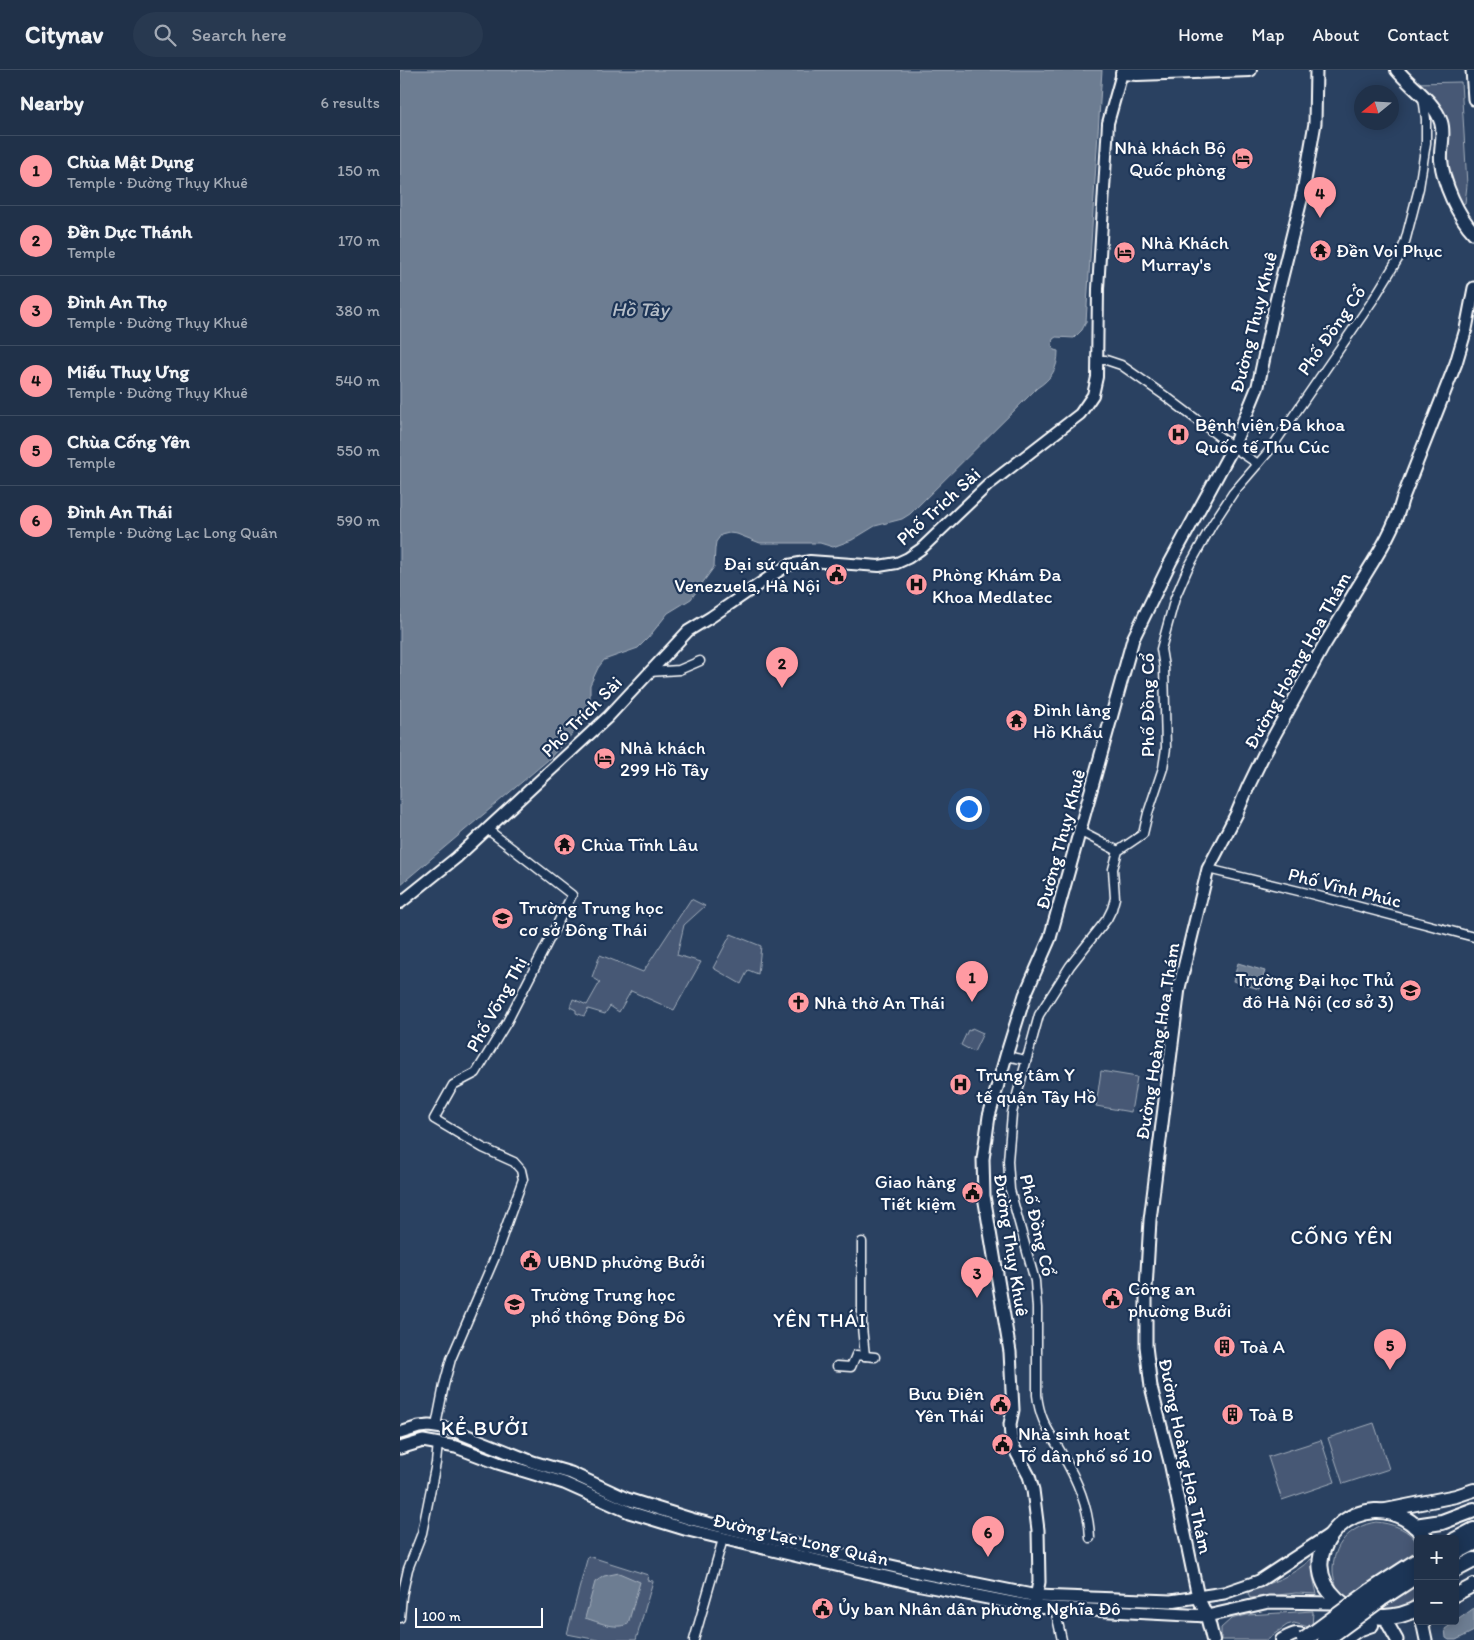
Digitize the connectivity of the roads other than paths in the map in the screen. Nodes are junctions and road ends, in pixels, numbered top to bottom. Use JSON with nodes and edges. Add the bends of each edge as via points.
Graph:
{"nodes":[{"id":1,"x":1250,"y":70,"type":"edge"},
{"id":2,"x":1316,"y":70,"type":"edge"},
{"id":3,"x":1396,"y":70,"type":"edge"},
{"id":4,"x":1123,"y":71,"type":"edge"},
{"id":5,"x":1472,"y":76,"type":"edge"},
{"id":6,"x":1423,"y":97,"type":"junction"},
{"id":7,"x":1474,"y":100,"type":"edge"},
{"id":8,"x":1474,"y":233,"type":"edge"},
{"id":9,"x":1474,"y":288,"type":"edge"},
{"id":10,"x":1470,"y":330,"type":"edge"},
{"id":11,"x":1098,"y":360,"type":"junction"},
{"id":12,"x":1233,"y":447,"type":"junction"},
{"id":13,"x":1258,"y":464,"type":"junction"},
{"id":14,"x":700,"y":661,"type":"dead end"},
{"id":15,"x":649,"y":672,"type":"junction"},
{"id":16,"x":487,"y":829,"type":"junction"},
{"id":17,"x":1079,"y":831,"type":"junction"},
{"id":18,"x":1118,"y":851,"type":"junction"},
{"id":19,"x":1208,"y":869,"type":"junction"},
{"id":20,"x":400,"y":903,"type":"edge"},
{"id":21,"x":1474,"y":937,"type":"edge"},
{"id":22,"x":1006,"y":1056,"type":"junction"},
{"id":23,"x":1026,"y":1060,"type":"junction"},
{"id":24,"x":862,"y":1242,"type":"dead end"},
{"id":25,"x":865,"y":1356,"type":"junction"},
{"id":26,"x":875,"y":1357,"type":"dead end"},
{"id":27,"x":836,"y":1366,"type":"dead end"},
{"id":28,"x":436,"y":1426,"type":"junction"},
{"id":29,"x":400,"y":1433,"type":"edge"},
{"id":30,"x":438,"y":1443,"type":"junction"},
{"id":31,"x":400,"y":1448,"type":"edge"},
{"id":32,"x":583,"y":1484,"type":"junction"},
{"id":33,"x":1474,"y":1490,"type":"edge"},
{"id":34,"x":1474,"y":1510,"type":"edge"},
{"id":35,"x":1381,"y":1511,"type":"junction"},
{"id":36,"x":690,"y":1525,"type":"junction"},
{"id":37,"x":1415,"y":1526,"type":"junction"},
{"id":38,"x":1474,"y":1530,"type":"edge"},
{"id":39,"x":1333,"y":1532,"type":"junction"},
{"id":40,"x":1423,"y":1535,"type":"edge"},
{"id":41,"x":1090,"y":1538,"type":"dead end"},
{"id":42,"x":1459,"y":1538,"type":"edge"},
{"id":43,"x":723,"y":1539,"type":"junction"},
{"id":44,"x":1474,"y":1543,"type":"edge"},
{"id":45,"x":775,"y":1545,"type":"junction"},
{"id":46,"x":1459,"y":1551,"type":"edge"},
{"id":47,"x":1474,"y":1560,"type":"edge"},
{"id":48,"x":1414,"y":1563,"type":"edge"},
{"id":49,"x":1459,"y":1568,"type":"edge"},
{"id":50,"x":1414,"y":1578,"type":"edge"},
{"id":51,"x":1474,"y":1585,"type":"edge"},
{"id":52,"x":1459,"y":1593,"type":"edge"},
{"id":53,"x":1037,"y":1596,"type":"junction"},
{"id":54,"x":1198,"y":1597,"type":"junction"},
{"id":55,"x":1332,"y":1603,"type":"junction"},
{"id":56,"x":1034,"y":1607,"type":"junction"},
{"id":57,"x":1055,"y":1608,"type":"junction"},
{"id":58,"x":1414,"y":1611,"type":"edge"},
{"id":59,"x":1207,"y":1616,"type":"junction"},
{"id":60,"x":400,"y":1618,"type":"edge"},
{"id":61,"x":1388,"y":1624,"type":"junction"},
{"id":62,"x":1372,"y":1625,"type":"junction"},
{"id":63,"x":1423,"y":1625,"type":"edge"},
{"id":64,"x":694,"y":1640,"type":"edge"},
{"id":65,"x":1062,"y":1640,"type":"edge"},
{"id":66,"x":1213,"y":1640,"type":"edge"},
{"id":67,"x":1282,"y":1640,"type":"edge"},
{"id":68,"x":1304,"y":1640,"type":"edge"},
{"id":69,"x":1309,"y":1640,"type":"edge"},
{"id":70,"x":1325,"y":1640,"type":"edge"},
{"id":71,"x":1344,"y":1640,"type":"edge"},
{"id":72,"x":1396,"y":1640,"type":"edge"},
{"id":73,"x":1426,"y":1640,"type":"edge"}],
"edges":[{"from":1,"to":4,"type":"main road","via":[[1137,74]]},
{"from":2,"to":12,"type":"main road","name":"Đường Thụy Khuê","via":[[1315,123],[1303,192],[1258,386]]},
{"from":3,"to":6,"type":"main road"},
{"from":4,"to":11,"type":"street","name":"Phố Trích Sài","via":[[1108,123],[1098,289]]},
{"from":5,"to":7,"type":"main road"},
{"from":6,"to":8,"type":"main road","via":[[1442,124],[1441,162],[1449,190]]},
{"from":6,"to":13,"type":"street","name":"Phố Đồng Cổ","via":[[1426,143],[1414,206],[1398,258],[1373,300]]},
{"from":9,"to":10,"type":"main road","name":"Đường Hoàng Hoa Thám","via":[[1469,308]]},
{"from":10,"to":19,"type":"main road","name":"Đường Hoàng Hoa Thám","via":[[1393,525],[1264,754]]},
{"from":11,"to":12,"type":"street","via":[[1121,366]]},
{"from":11,"to":15,"type":"street","name":"Phố Trích Sài","via":[[1096,386],[1080,414],[988,484],[916,554],[897,563],[879,566],[810,561],[789,565],[688,631]]},
{"from":12,"to":13,"type":"street"},
{"from":12,"to":17,"type":"main road","name":"Đường Thụy Khuê","via":[[1133,639]]},
{"from":13,"to":18,"type":"street","name":"Phố Đồng Cổ","via":[[1212,525],[1175,598],[1161,649],[1166,724],[1163,768],[1143,834]]},
{"from":14,"to":15,"type":"street","via":[[678,670]]},
{"from":15,"to":16,"type":"street","name":"Phố Trích Sài","via":[[608,717]]},
{"from":16,"to":20,"type":"street","name":"Phố Trích Sài"},
{"from":16,"to":28,"type":"street","name":"Phố Võng Thị","via":[[572,895],[480,1068],[453,1085],[434,1119],[514,1162],[523,1179],[489,1271],[451,1359]]},
{"from":17,"to":18,"type":"street"},
{"from":17,"to":22,"type":"main road","name":"Đường Thụy Khuê","via":[[1050,938],[1026,995]]},
{"from":18,"to":23,"type":"street","name":"Phố Đồng Cổ","via":[[1113,870],[1115,898],[1112,909],[1039,1015]]},
{"from":19,"to":21,"type":"street","name":"Phố Vĩnh Phúc"},
{"from":19,"to":54,"type":"main road","name":"Đường Hoàng Hoa Thám","via":[[1179,988],[1150,1220],[1146,1289],[1146,1346],[1151,1387]]},
{"from":22,"to":23,"type":"street"},
{"from":22,"to":53,"type":"main road","name":"Đường Thụy Khuê","via":[[985,1139],[983,1180],[1010,1352],[1011,1437],[1033,1490],[1038,1530]]},
{"from":23,"to":41,"type":"street","name":"Phố Đồng Cổ","via":[[1012,1113],[1008,1161],[1010,1190],[1035,1281],[1037,1395],[1044,1423],[1078,1485],[1086,1509]]},
{"from":24,"to":25,"type":"street"},
{"from":25,"to":26,"type":"street"},
{"from":25,"to":27,"type":"street","via":[[856,1355],[851,1367]]},
{"from":28,"to":29,"type":"main road","name":"Đường Lạc Long Quân"},
{"from":28,"to":32,"type":"main road","name":"Đường Lạc Long Quân","via":[[571,1473]]},
{"from":30,"to":31,"type":"main road","name":"Đường Lạc Long Quân","via":[[423,1441]]},
{"from":30,"to":32,"type":"main road","name":"Đường Lạc Long Quân","via":[[564,1482]]},
{"from":30,"to":60,"type":"street","via":[[422,1533],[408,1570]]},
{"from":32,"to":36,"type":"main road","name":"Đường Lạc Long Quân","via":[[629,1512]]},
{"from":33,"to":35,"type":"main road"},
{"from":34,"to":37,"type":"highway","via":[[1442,1522]]},
{"from":35,"to":37,"type":"highway","via":[[1405,1518]]},
{"from":35,"to":39,"type":"highway","via":[[1354,1516]]},
{"from":36,"to":43,"type":"main road","name":"Đường Lạc Long Quân"},
{"from":36,"to":45,"type":"main road","name":"Đường Lạc Long Quân"},
{"from":37,"to":40,"type":"highway"},
{"from":38,"to":42,"type":"highway"},
{"from":39,"to":54,"type":"main road","name":"Đường Lạc Long Quân","via":[[1259,1581],[1224,1593]]},
{"from":39,"to":55,"type":"highway","via":[[1321,1560],[1321,1575]]},
{"from":43,"to":45,"type":"main road","name":"Đường Lạc Long Quân"},
{"from":43,"to":64,"type":"street"},
{"from":44,"to":46,"type":"highway"},
{"from":45,"to":53,"type":"main road","name":"Đường Lạc Long Quân"},
{"from":45,"to":56,"type":"main road","name":"Đường Lạc Long Quân","via":[[916,1584]]},
{"from":47,"to":49,"type":"highway"},
{"from":48,"to":68,"type":"highway","bridge":true},
{"from":50,"to":70,"type":"highway","bridge":true},
{"from":51,"to":52,"type":"main road"},
{"from":53,"to":54,"type":"main road","name":"Đường Lạc Long Quân","via":[[1171,1601]]},
{"from":53,"to":56,"type":"main road","name":"Đường Thụy Khuê"},
{"from":54,"to":59,"type":"main road","name":"Đường Hoàng Hoa Thám"},
{"from":55,"to":59,"type":"main road","name":"Đường Lạc Long Quân","via":[[1269,1602]]},
{"from":55,"to":62,"type":"highway","via":[[1344,1614]]},
{"from":56,"to":57,"type":"main road","name":"Đường Lạc Long Quân"},
{"from":57,"to":59,"type":"main road","name":"Đường Lạc Long Quân"},
{"from":57,"to":65,"type":"street"},
{"from":58,"to":61,"type":"highway"},
{"from":59,"to":66,"type":"main road"},
{"from":61,"to":62,"type":"highway"},
{"from":61,"to":72,"type":"main road"},
{"from":62,"to":71,"type":"main road"},
{"from":63,"to":73,"type":"main road"},
{"from":67,"to":69,"type":"main road","via":[[1303,1634]]}]}
